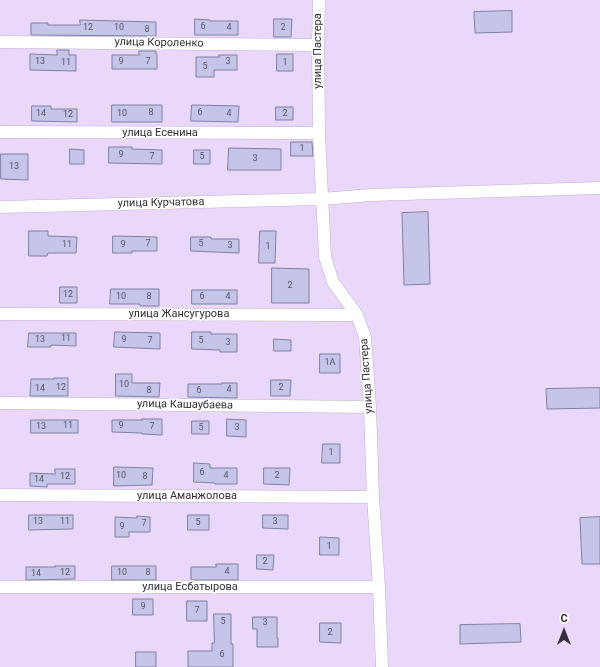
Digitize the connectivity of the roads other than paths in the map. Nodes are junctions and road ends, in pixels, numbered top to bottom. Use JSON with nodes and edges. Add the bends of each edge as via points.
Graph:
{"nodes":[{"id":1,"x":318,"y":0,"type":"edge"},
{"id":2,"x":0,"y":42,"type":"edge"},
{"id":3,"x":318,"y":45,"type":"junction"},
{"id":4,"x":0,"y":132,"type":"edge"},
{"id":5,"x":319,"y":133,"type":"junction"},
{"id":6,"x":600,"y":188,"type":"edge"},
{"id":7,"x":322,"y":199,"type":"junction"},
{"id":8,"x":0,"y":207,"type":"edge"},
{"id":9,"x":0,"y":314,"type":"edge"},
{"id":10,"x":357,"y":315,"type":"junction"},
{"id":11,"x":0,"y":403,"type":"edge"},
{"id":12,"x":370,"y":407,"type":"junction"},
{"id":13,"x":0,"y":495,"type":"edge"},
{"id":14,"x":373,"y":497,"type":"junction"},
{"id":15,"x":0,"y":587,"type":"edge"},
{"id":16,"x":379,"y":587,"type":"junction"},
{"id":17,"x":382,"y":667,"type":"edge"}],
"edges":[{"from":1,"to":3,"type":"street","name":"улица Пастера"},
{"from":2,"to":3,"type":"street","name":"улица Короленко"},
{"from":3,"to":5,"type":"street","name":"улица Пастера"},
{"from":4,"to":5,"type":"street","name":"улица Есенина"},
{"from":5,"to":7,"type":"street","name":"улица Пастера"},
{"from":6,"to":7,"type":"street","name":"улица Курчатова","via":[[371,195]]},
{"from":7,"to":8,"type":"street","name":"улица Курчатова"},
{"from":7,"to":10,"type":"street","name":"улица Пастера","via":[[325,257],[333,282]]},
{"from":9,"to":10,"type":"street","name":"улица Жансугурова"},
{"from":10,"to":12,"type":"street","name":"улица Пастера","via":[[365,337]]},
{"from":11,"to":12,"type":"street","name":"улица Кашаубаева"},
{"from":12,"to":14,"type":"street","name":"улица Пастера"},
{"from":13,"to":14,"type":"street","name":"улица Аманжолова"},
{"from":14,"to":16,"type":"street","name":"улица Пастера"},
{"from":15,"to":16,"type":"street","name":"улица Есбатырова"},
{"from":16,"to":17,"type":"street","name":"улица Пастера"}]}
